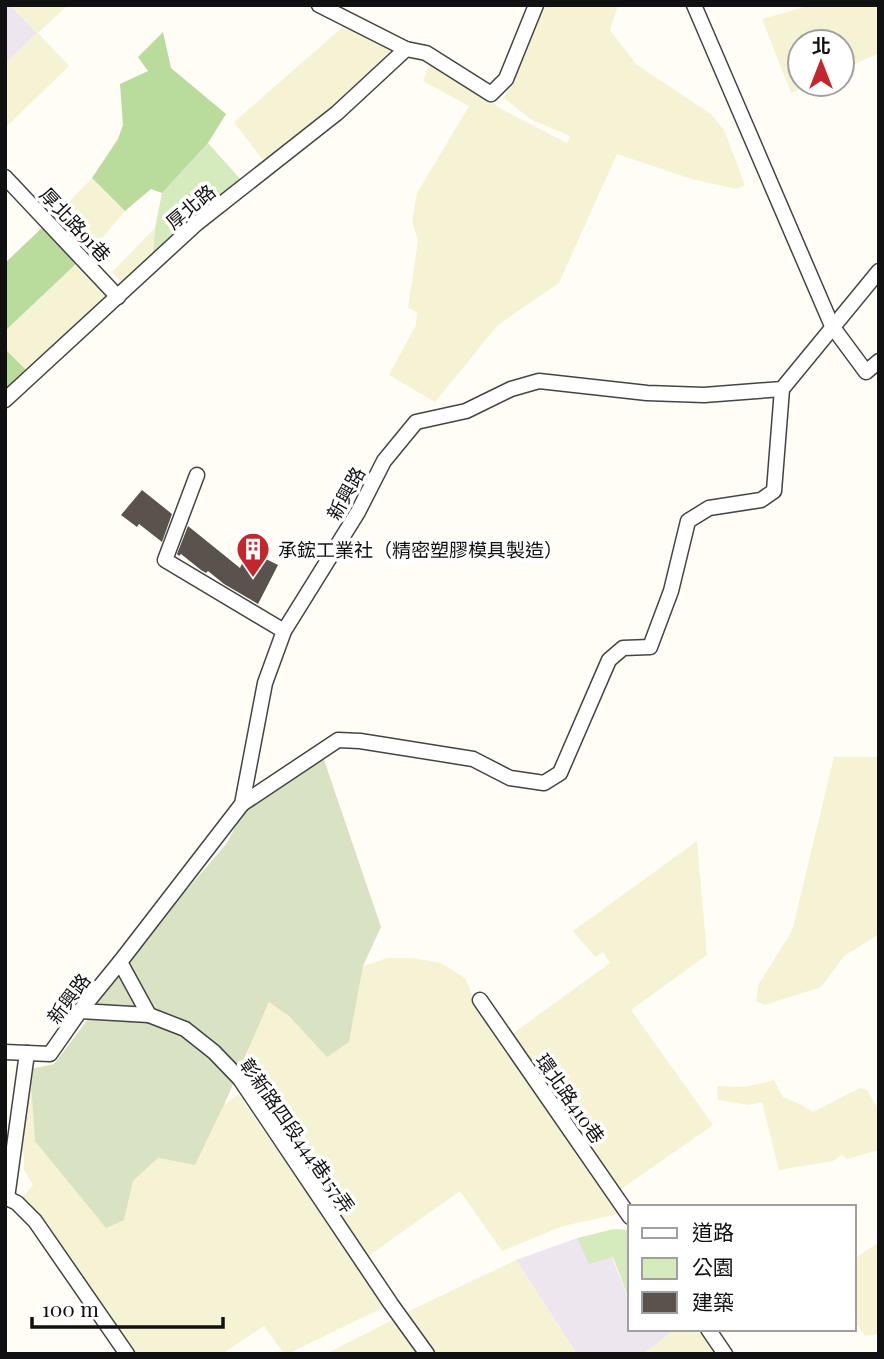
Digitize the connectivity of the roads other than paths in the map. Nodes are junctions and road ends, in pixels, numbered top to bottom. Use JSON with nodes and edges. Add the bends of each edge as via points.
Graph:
{"nodes":[{"id":1,"x":319,"y":5,"type":"edge"},
{"id":2,"x":536,"y":5,"type":"edge"},
{"id":3,"x":694,"y":5,"type":"edge"},
{"id":4,"x":406,"y":49,"type":"junction"},
{"id":5,"x":5,"y":177,"type":"edge"},
{"id":6,"x":879,"y":271,"type":"edge"},
{"id":7,"x":118,"y":297,"type":"junction"},
{"id":8,"x":832,"y":326,"type":"junction"},
{"id":9,"x":879,"y":361,"type":"edge"},
{"id":10,"x":782,"y":388,"type":"junction"},
{"id":11,"x":5,"y":400,"type":"edge"},
{"id":12,"x":197,"y":475,"type":"dead end"},
{"id":13,"x":284,"y":631,"type":"junction"},
{"id":14,"x":242,"y":804,"type":"junction"},
{"id":15,"x":120,"y":962,"type":"junction"},
{"id":16,"x":480,"y":1000,"type":"dead end"},
{"id":17,"x":80,"y":1011,"type":"junction"},
{"id":18,"x":149,"y":1015,"type":"junction"},
{"id":19,"x":5,"y":1052,"type":"edge"},
{"id":20,"x":27,"y":1052,"type":"junction"},
{"id":21,"x":6,"y":1198,"type":"edge"},
{"id":22,"x":628,"y":1214,"type":"edge"},
{"id":23,"x":709,"y":1331,"type":"edge"},
{"id":24,"x":127,"y":1354,"type":"edge"},
{"id":25,"x":427,"y":1354,"type":"edge"},
{"id":26,"x":725,"y":1354,"type":"edge"}],
"edges":[{"from":1,"to":4,"type":"street"},
{"from":2,"to":4,"type":"street","via":[[506,79],[491,94],[426,53]]},
{"from":3,"to":8,"type":"street"},
{"from":4,"to":7,"type":"street","name":"厚北路","via":[[337,113],[195,224]]},
{"from":5,"to":7,"type":"street","name":"厚北路91巷"},
{"from":6,"to":8,"type":"street"},
{"from":7,"to":11,"type":"street","name":"厚北路"},
{"from":8,"to":9,"type":"street","via":[[866,372]]},
{"from":8,"to":10,"type":"street"},
{"from":10,"to":13,"type":"street","name":"新興路","via":[[704,395],[540,381],[511,388],[466,411],[416,422],[384,461]]},
{"from":10,"to":14,"type":"street","via":[[774,491],[761,500],[709,508],[688,520],[671,591],[650,647],[624,648],[609,660],[560,773],[544,783],[510,778],[473,759],[338,740]]},
{"from":12,"to":13,"type":"street","via":[[165,560]]},
{"from":13,"to":14,"type":"street","name":"新興路","via":[[265,683]]},
{"from":14,"to":15,"type":"street","name":"新興路"},
{"from":15,"to":17,"type":"street","name":"新興路"},
{"from":15,"to":18,"type":"street"},
{"from":16,"to":22,"type":"street","name":"環北路410巷"},
{"from":17,"to":18,"type":"street","name":"彰新路四段444巷157弄"},
{"from":17,"to":20,"type":"street","name":"新興路","via":[[50,1054]]},
{"from":18,"to":25,"type":"street","name":"彰新路四段444巷157弄","via":[[185,1029],[240,1079]]},
{"from":19,"to":20,"type":"street"},
{"from":20,"to":21,"type":"street"},
{"from":21,"to":24,"type":"street","via":[[18,1203],[35,1221]]},
{"from":23,"to":26,"type":"street"}]}
